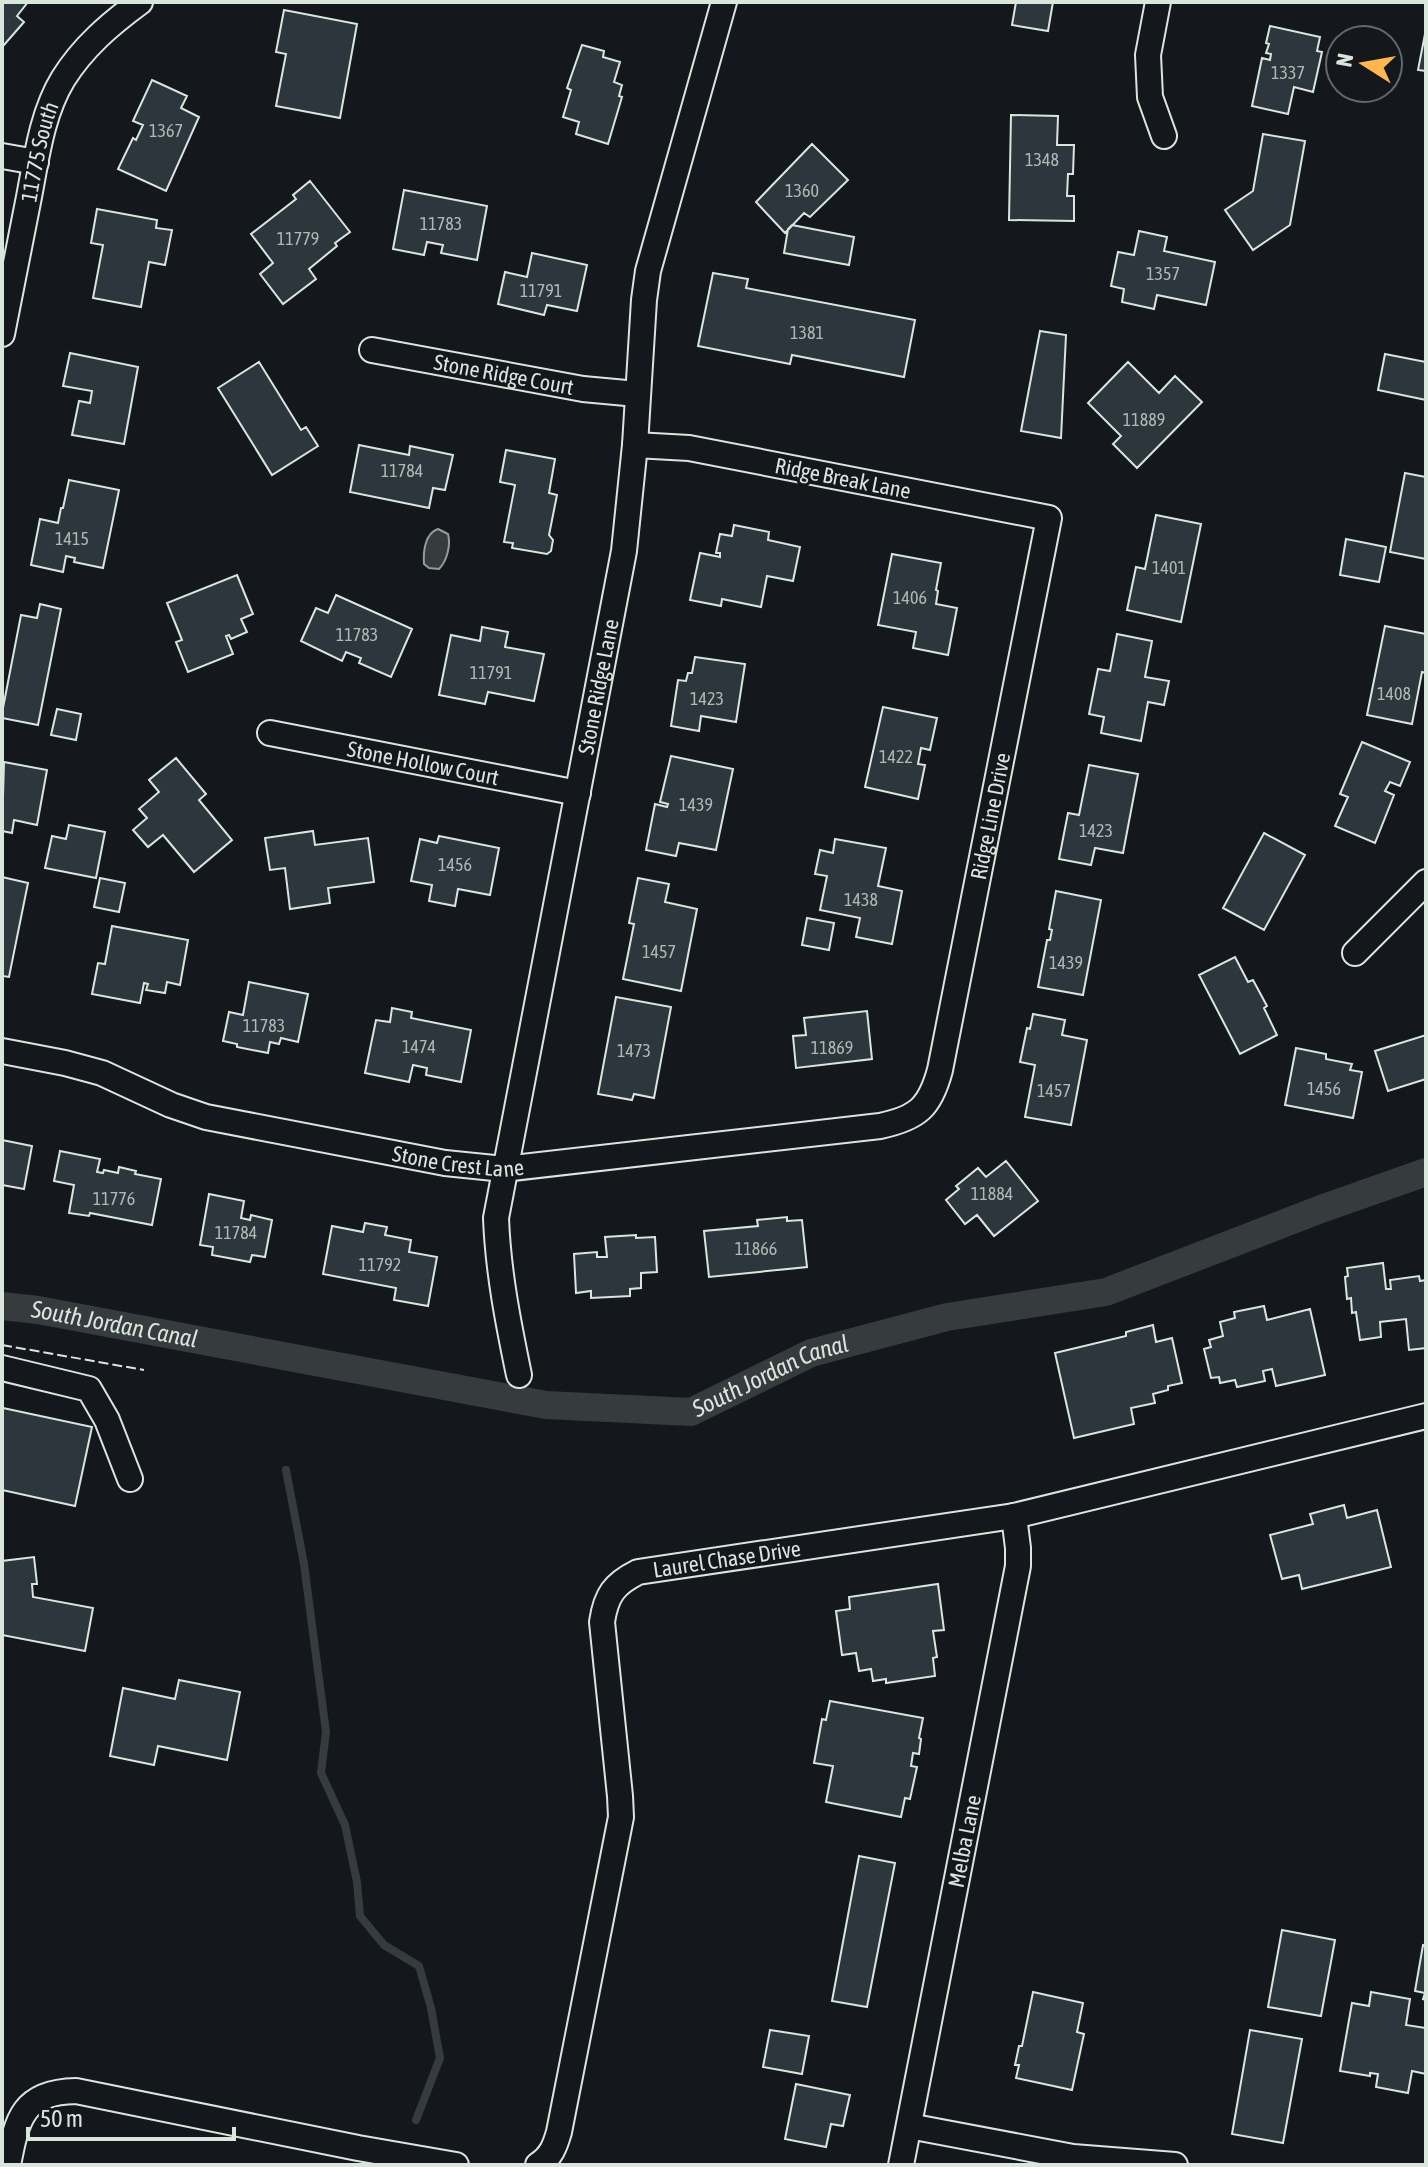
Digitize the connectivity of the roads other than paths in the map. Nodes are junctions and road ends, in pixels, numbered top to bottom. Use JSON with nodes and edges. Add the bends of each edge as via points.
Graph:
{"nodes":[{"id":1,"x":140,"y":2,"type":"edge"},
{"id":2,"x":724,"y":2,"type":"edge"},
{"id":3,"x":1158,"y":2,"type":"edge"},
{"id":4,"x":1164,"y":136,"type":"dead end"},
{"id":5,"x":2,"y":156,"type":"edge"},
{"id":6,"x":36,"y":162,"type":"junction"},
{"id":7,"x":2,"y":334,"type":"edge"},
{"id":8,"x":372,"y":350,"type":"dead end"},
{"id":9,"x":637,"y":394,"type":"junction"},
{"id":10,"x":635,"y":445,"type":"junction"},
{"id":11,"x":1049,"y":518,"type":"joint"},
{"id":12,"x":270,"y":733,"type":"dead end"},
{"id":13,"x":578,"y":793,"type":"junction"},
{"id":14,"x":1426,"y":882,"type":"edge"},
{"id":15,"x":1355,"y":953,"type":"dead end"},
{"id":16,"x":2,"y":1051,"type":"edge"},
{"id":17,"x":922,"y":1110,"type":"joint"},
{"id":18,"x":504,"y":1169,"type":"junction"},
{"id":19,"x":2,"y":1368,"type":"edge"},
{"id":20,"x":519,"y":1375,"type":"dead end"},
{"id":21,"x":1426,"y":1416,"type":"edge"},
{"id":22,"x":130,"y":1479,"type":"dead end"},
{"id":23,"x":1014,"y":1516,"type":"junction"},
{"id":24,"x":909,"y":2126,"type":"junction"},
{"id":25,"x":356,"y":2157,"type":"edge"},
{"id":26,"x":543,"y":2164,"type":"edge"},
{"id":27,"x":8,"y":2165,"type":"edge"},
{"id":28,"x":456,"y":2165,"type":"edge"},
{"id":29,"x":901,"y":2165,"type":"edge"},
{"id":30,"x":1175,"y":2165,"type":"edge"}],
"edges":[{"from":1,"to":6,"type":"street","name":"11775 South","via":[[84,50],[62,82]]},
{"from":2,"to":9,"type":"street","name":"Stone Ridge Lane","via":[[648,271]]},
{"from":3,"to":4,"type":"street","via":[[1148,55],[1149,83]]},
{"from":5,"to":6,"type":"street"},
{"from":6,"to":7,"type":"street","name":"11775 South"},
{"from":8,"to":9,"type":"street","name":"Stone Ridge Court"},
{"from":9,"to":10,"type":"street","name":"Stone Ridge Lane"},
{"from":10,"to":11,"type":"street","name":"Ridge Break Lane","via":[[689,448]]},
{"from":10,"to":13,"type":"street","name":"Stone Ridge Lane","via":[[624,551]]},
{"from":11,"to":17,"type":"street","name":"Ridge Line Drive","via":[[940,1070]]},
{"from":12,"to":13,"type":"street","name":"Stone Hollow Court"},
{"from":13,"to":18,"type":"street","name":"Stone Ridge Lane"},
{"from":14,"to":15,"type":"street"},
{"from":16,"to":18,"type":"street","name":"Stone Crest Lane","via":[[102,1073],[206,1117],[445,1163]]},
{"from":17,"to":18,"type":"street","name":"Stone Crest Lane","via":[[902,1122],[880,1126]]},
{"from":18,"to":20,"type":"street","name":"Stone Ridge Lane","via":[[497,1253]]},
{"from":19,"to":22,"type":"street","via":[[89,1389]]},
{"from":21,"to":23,"type":"street","name":"Laurel Chase Drive"},
{"from":23,"to":24,"type":"street","name":"Melba Lane","via":[[1018,1566]]},
{"from":23,"to":26,"type":"street","name":"Laurel Chase Drive","via":[[638,1572],[611,1592],[602,1622],[621,1817],[559,2132]]},
{"from":24,"to":29,"type":"street","name":"Melba Lane"},
{"from":24,"to":30,"type":"street","via":[[1073,2157]]},
{"from":25,"to":27,"type":"street","via":[[76,2091],[56,2091],[38,2098],[21,2116]]},
{"from":25,"to":28,"type":"street"}]}
